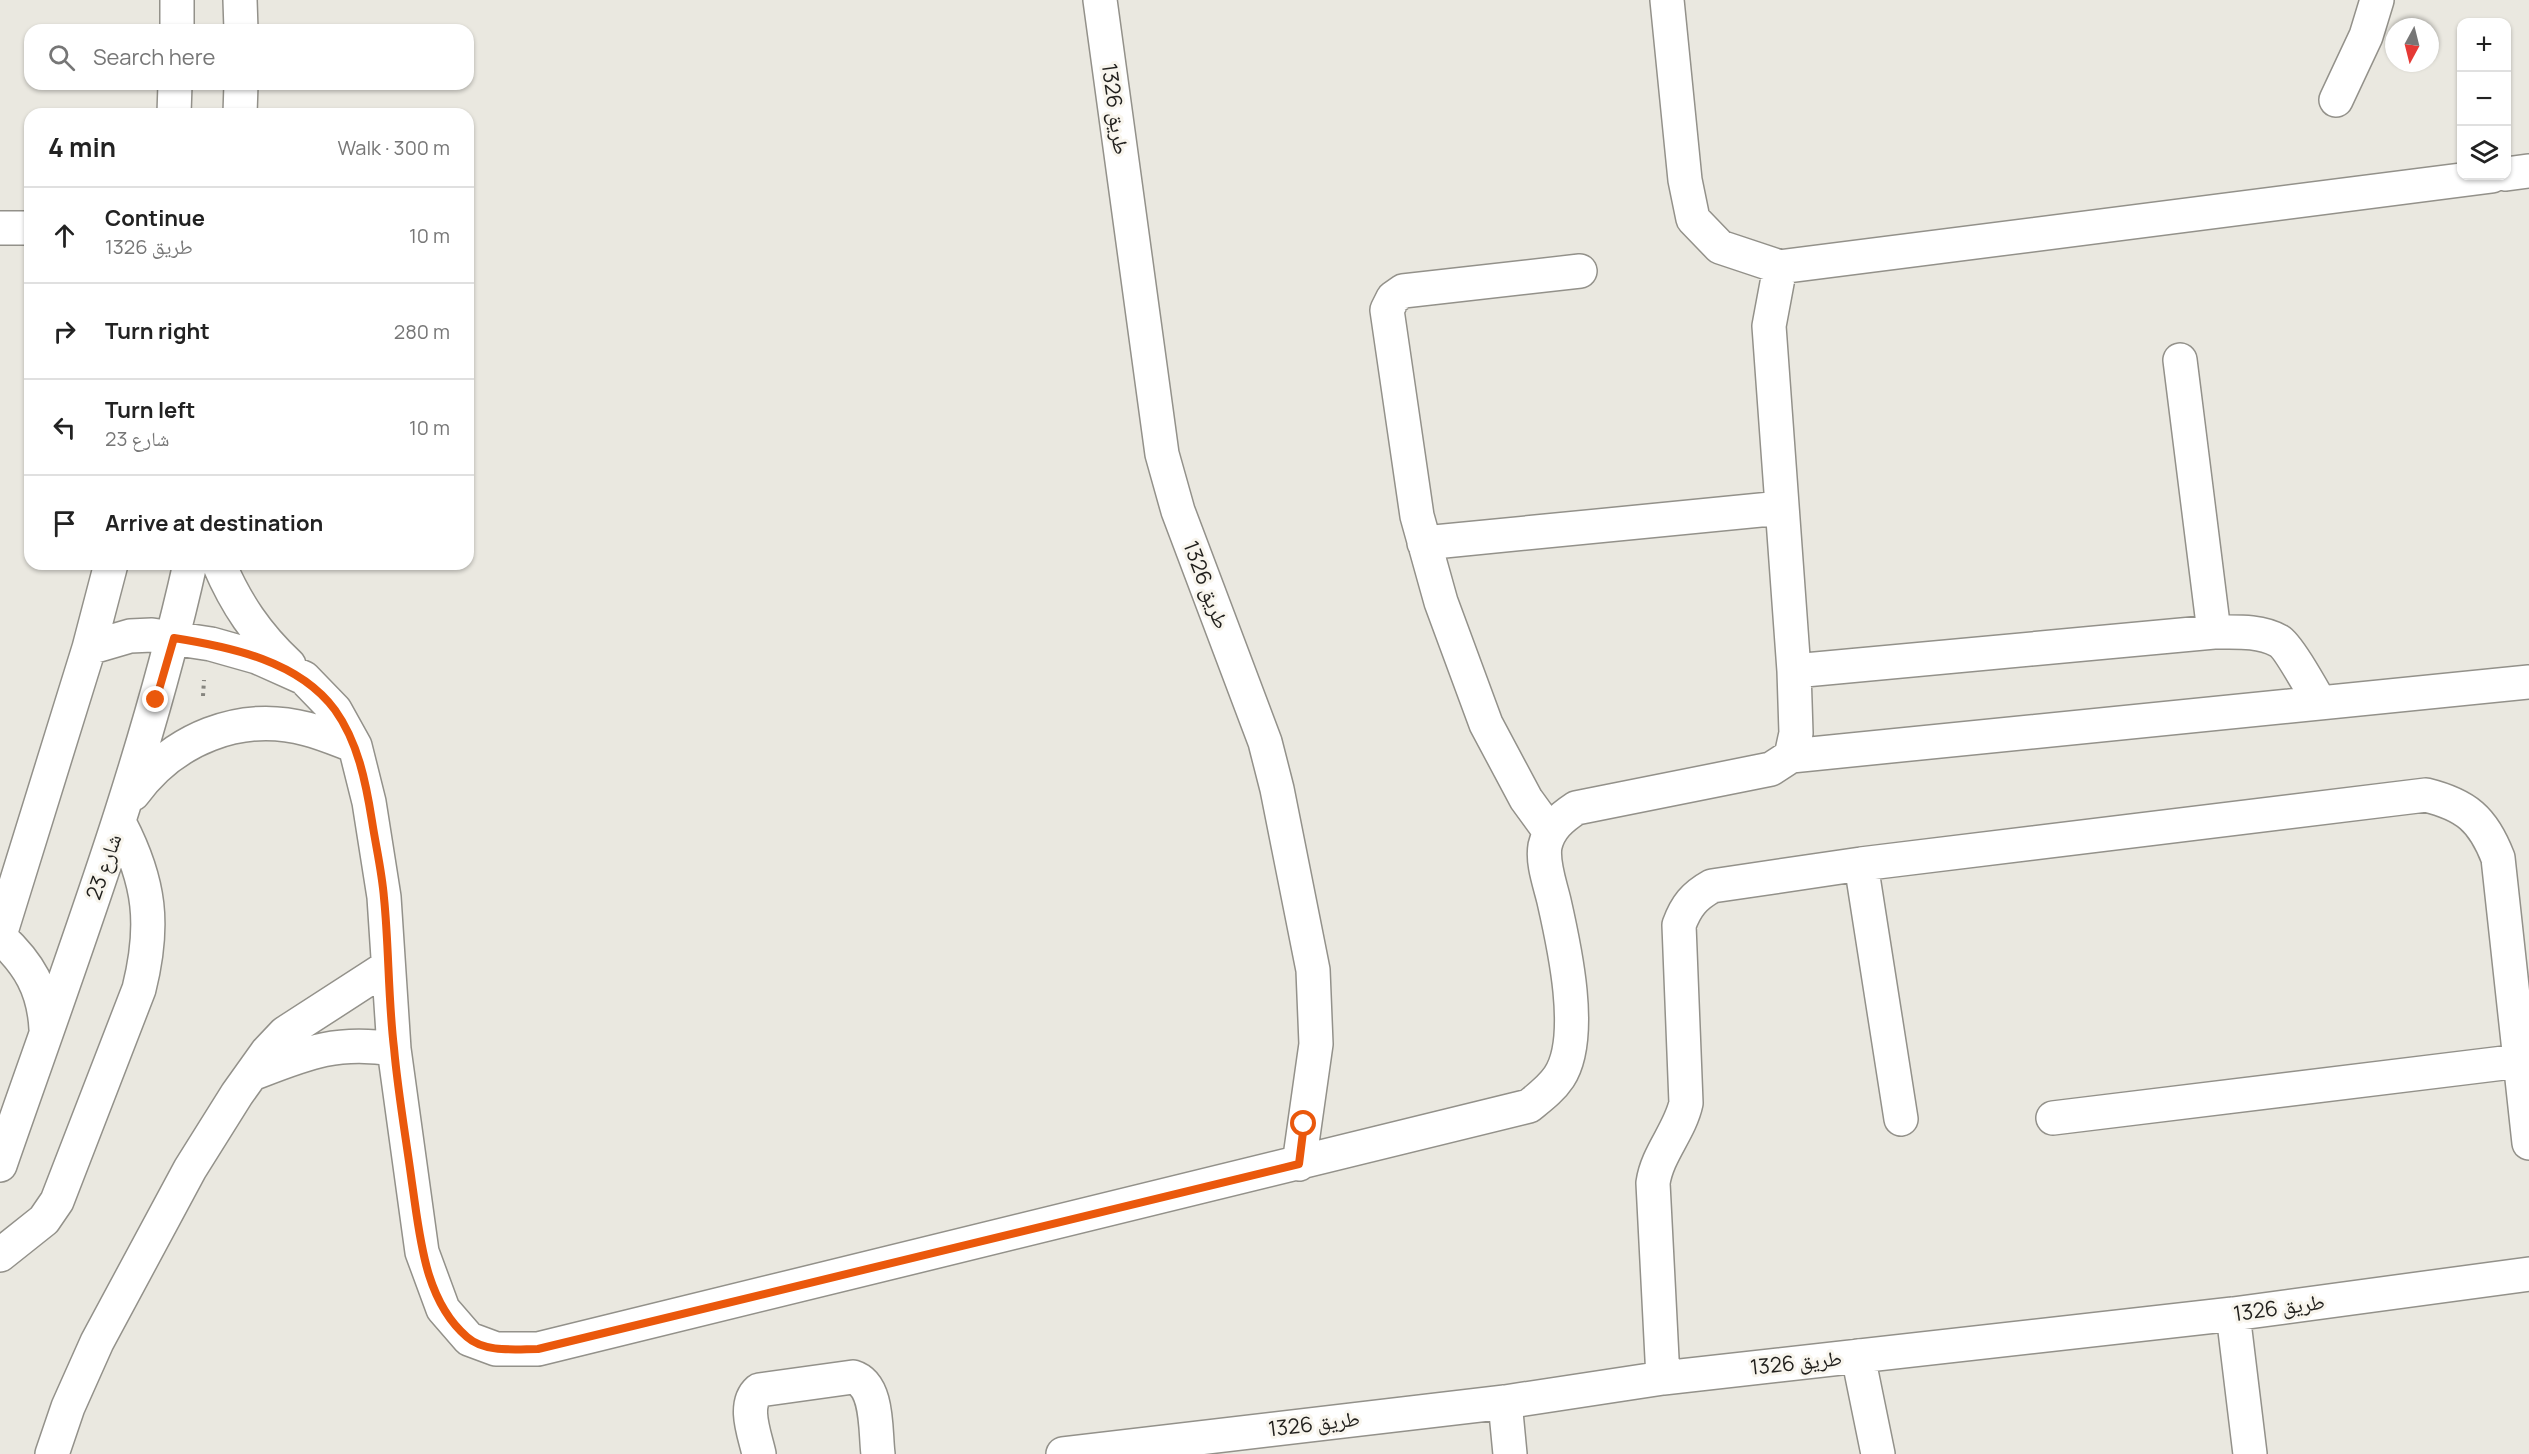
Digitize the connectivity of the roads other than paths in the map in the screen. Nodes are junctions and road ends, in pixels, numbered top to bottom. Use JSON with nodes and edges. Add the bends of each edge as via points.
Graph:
{"nodes":[{"id":1,"x":177,"y":0,"type":"edge"},
{"id":2,"x":240,"y":0,"type":"edge"},
{"id":3,"x":1100,"y":0,"type":"edge"},
{"id":4,"x":1667,"y":0,"type":"edge"},
{"id":5,"x":2376,"y":0,"type":"edge"},
{"id":6,"x":177,"y":24,"type":"edge"},
{"id":7,"x":241,"y":24,"type":"edge"},
{"id":8,"x":175,"y":90,"type":"edge"},
{"id":9,"x":241,"y":90,"type":"edge"},
{"id":10,"x":2336,"y":100,"type":"dead end"},
{"id":11,"x":174,"y":108,"type":"edge"},
{"id":12,"x":240,"y":108,"type":"edge"},
{"id":13,"x":2461,"y":180,"type":"edge"},
{"id":14,"x":0,"y":228,"type":"edge"},
{"id":15,"x":24,"y":228,"type":"edge"},
{"id":16,"x":1780,"y":267,"type":"junction"},
{"id":17,"x":1580,"y":271,"type":"dead end"},
{"id":18,"x":2180,"y":360,"type":"dead end"},
{"id":19,"x":1781,"y":508,"type":"junction"},
{"id":20,"x":1424,"y":543,"type":"junction"},
{"id":21,"x":109,"y":570,"type":"edge"},
{"id":22,"x":189,"y":570,"type":"edge"},
{"id":23,"x":222,"y":570,"type":"edge"},
{"id":24,"x":2214,"y":632,"type":"junction"},
{"id":25,"x":174,"y":638,"type":"junction"},
{"id":26,"x":89,"y":648,"type":"junction"},
{"id":27,"x":1794,"y":671,"type":"junction"},
{"id":28,"x":304,"y":678,"type":"junction"},
{"id":29,"x":2529,"y":682,"type":"edge"},
{"id":30,"x":2320,"y":703,"type":"junction"},
{"id":31,"x":355,"y":746,"type":"junction"},
{"id":32,"x":1791,"y":756,"type":"junction"},
{"id":33,"x":123,"y":814,"type":"junction"},
{"id":34,"x":1550,"y":832,"type":"junction"},
{"id":35,"x":1860,"y":864,"type":"junction"},
{"id":36,"x":0,"y":936,"type":"edge"},
{"id":37,"x":387,"y":968,"type":"junction"},
{"id":38,"x":46,"y":1034,"type":"junction"},
{"id":39,"x":394,"y":1049,"type":"junction"},
{"id":40,"x":2520,"y":1061,"type":"junction"},
{"id":41,"x":251,"y":1074,"type":"junction"},
{"id":42,"x":2053,"y":1118,"type":"dead end"},
{"id":43,"x":1901,"y":1119,"type":"dead end"},
{"id":44,"x":2529,"y":1143,"type":"edge"},
{"id":45,"x":1299,"y":1164,"type":"junction"},
{"id":46,"x":0,"y":1165,"type":"edge"},
{"id":47,"x":0,"y":1255,"type":"edge"},
{"id":48,"x":2529,"y":1274,"type":"edge"},
{"id":49,"x":2233,"y":1314,"type":"junction"},
{"id":50,"x":1858,"y":1356,"type":"junction"},
{"id":51,"x":1662,"y":1378,"type":"junction"},
{"id":52,"x":1506,"y":1402,"type":"junction"},
{"id":53,"x":52,"y":1454,"type":"edge"},
{"id":54,"x":759,"y":1454,"type":"edge"},
{"id":55,"x":878,"y":1454,"type":"edge"},
{"id":56,"x":1063,"y":1454,"type":"edge"},
{"id":57,"x":1510,"y":1454,"type":"edge"},
{"id":58,"x":1878,"y":1454,"type":"edge"},
{"id":59,"x":2250,"y":1454,"type":"edge"}],
"edges":[{"from":1,"to":6,"type":"street"},
{"from":2,"to":7,"type":"street"},
{"from":3,"to":45,"type":"street","name":"طريق 1326","via":[[1162,454],[1178,511],[1265,742],[1313,970],[1316,1044]]},
{"from":4,"to":16,"type":"street","via":[[1685,180],[1693,219],[1720,247]]},
{"from":5,"to":10,"type":"street","via":[[2366,36]]},
{"from":8,"to":11,"type":"street"},
{"from":9,"to":12,"type":"street"},
{"from":13,"to":16,"type":"street"},
{"from":14,"to":15,"type":"street"},
{"from":16,"to":19,"type":"street","via":[[1769,326]]},
{"from":17,"to":20,"type":"street","via":[[1416,288],[1393,298],[1387,310],[1387,323]]},
{"from":18,"to":24,"type":"street"},
{"from":19,"to":20,"type":"street"},
{"from":19,"to":27,"type":"street"},
{"from":20,"to":34,"type":"street","via":[[1441,602],[1486,724],[1515,781]]},
{"from":21,"to":26,"type":"street"},
{"from":22,"to":25,"type":"street","name":"شارع 23"},
{"from":23,"to":28,"type":"street","via":[[234,599],[265,642]]},
{"from":24,"to":27,"type":"street"},
{"from":24,"to":30,"type":"street","via":[[2264,635],[2281,642]]},
{"from":25,"to":26,"type":"street","via":[[130,636]]},
{"from":25,"to":28,"type":"street","via":[[257,657]]},
{"from":25,"to":33,"type":"street","name":"شارع 23"},
{"from":26,"to":36,"type":"street"},
{"from":27,"to":32,"type":"street","via":[[1796,733]]},
{"from":28,"to":31,"type":"street","via":[[335,710]]},
{"from":29,"to":30,"type":"street"},
{"from":30,"to":32,"type":"street"},
{"from":31,"to":33,"type":"street","via":[[306,728],[257,723],[208,733],[175,750],[147,774]]},
{"from":31,"to":37,"type":"street","via":[[369,802],[384,897]]},
{"from":32,"to":34,"type":"street","via":[[1771,768],[1576,808],[1560,818]]},
{"from":33,"to":38,"type":"street","name":"شارع 23"},
{"from":33,"to":47,"type":"street","via":[[146,887],[150,922],[140,989],[57,1201],[44,1220]]},
{"from":34,"to":45,"type":"street","via":[[1545,848],[1546,865],[1561,932],[1572,1037],[1559,1077],[1529,1106]]},
{"from":35,"to":40,"type":"street","via":[[2426,795],[2451,801],[2483,828],[2498,858]]},
{"from":35,"to":43,"type":"street"},
{"from":35,"to":51,"type":"street","via":[[1712,885],[1685,908],[1679,942],[1686,1103],[1653,1183]]},
{"from":36,"to":38,"type":"street","via":[[36,979],[45,1006]]},
{"from":37,"to":39,"type":"street"},
{"from":37,"to":41,"type":"street","via":[[285,1033]]},
{"from":38,"to":46,"type":"street","name":"شارع 23"},
{"from":39,"to":41,"type":"street","via":[[362,1044],[332,1046]]},
{"from":39,"to":45,"type":"street","via":[[422,1252],[443,1309],[469,1339],[496,1349],[538,1349]]},
{"from":40,"to":42,"type":"street"},
{"from":40,"to":44,"type":"street"},
{"from":41,"to":53,"type":"street","via":[[190,1168],[97,1342]]},
{"from":48,"to":49,"type":"street","name":"طريق 1326"},
{"from":49,"to":50,"type":"street","name":"طريق 1326"},
{"from":49,"to":59,"type":"street"},
{"from":50,"to":51,"type":"street","name":"طريق 1326"},
{"from":50,"to":58,"type":"street"},
{"from":51,"to":52,"type":"street","name":"طريق 1326"},
{"from":52,"to":56,"type":"street","name":"طريق 1326"},
{"from":52,"to":57,"type":"street"},
{"from":54,"to":55,"type":"street","via":[[750,1407],[759,1390],[853,1377],[861,1380],[870,1392]]}]}
